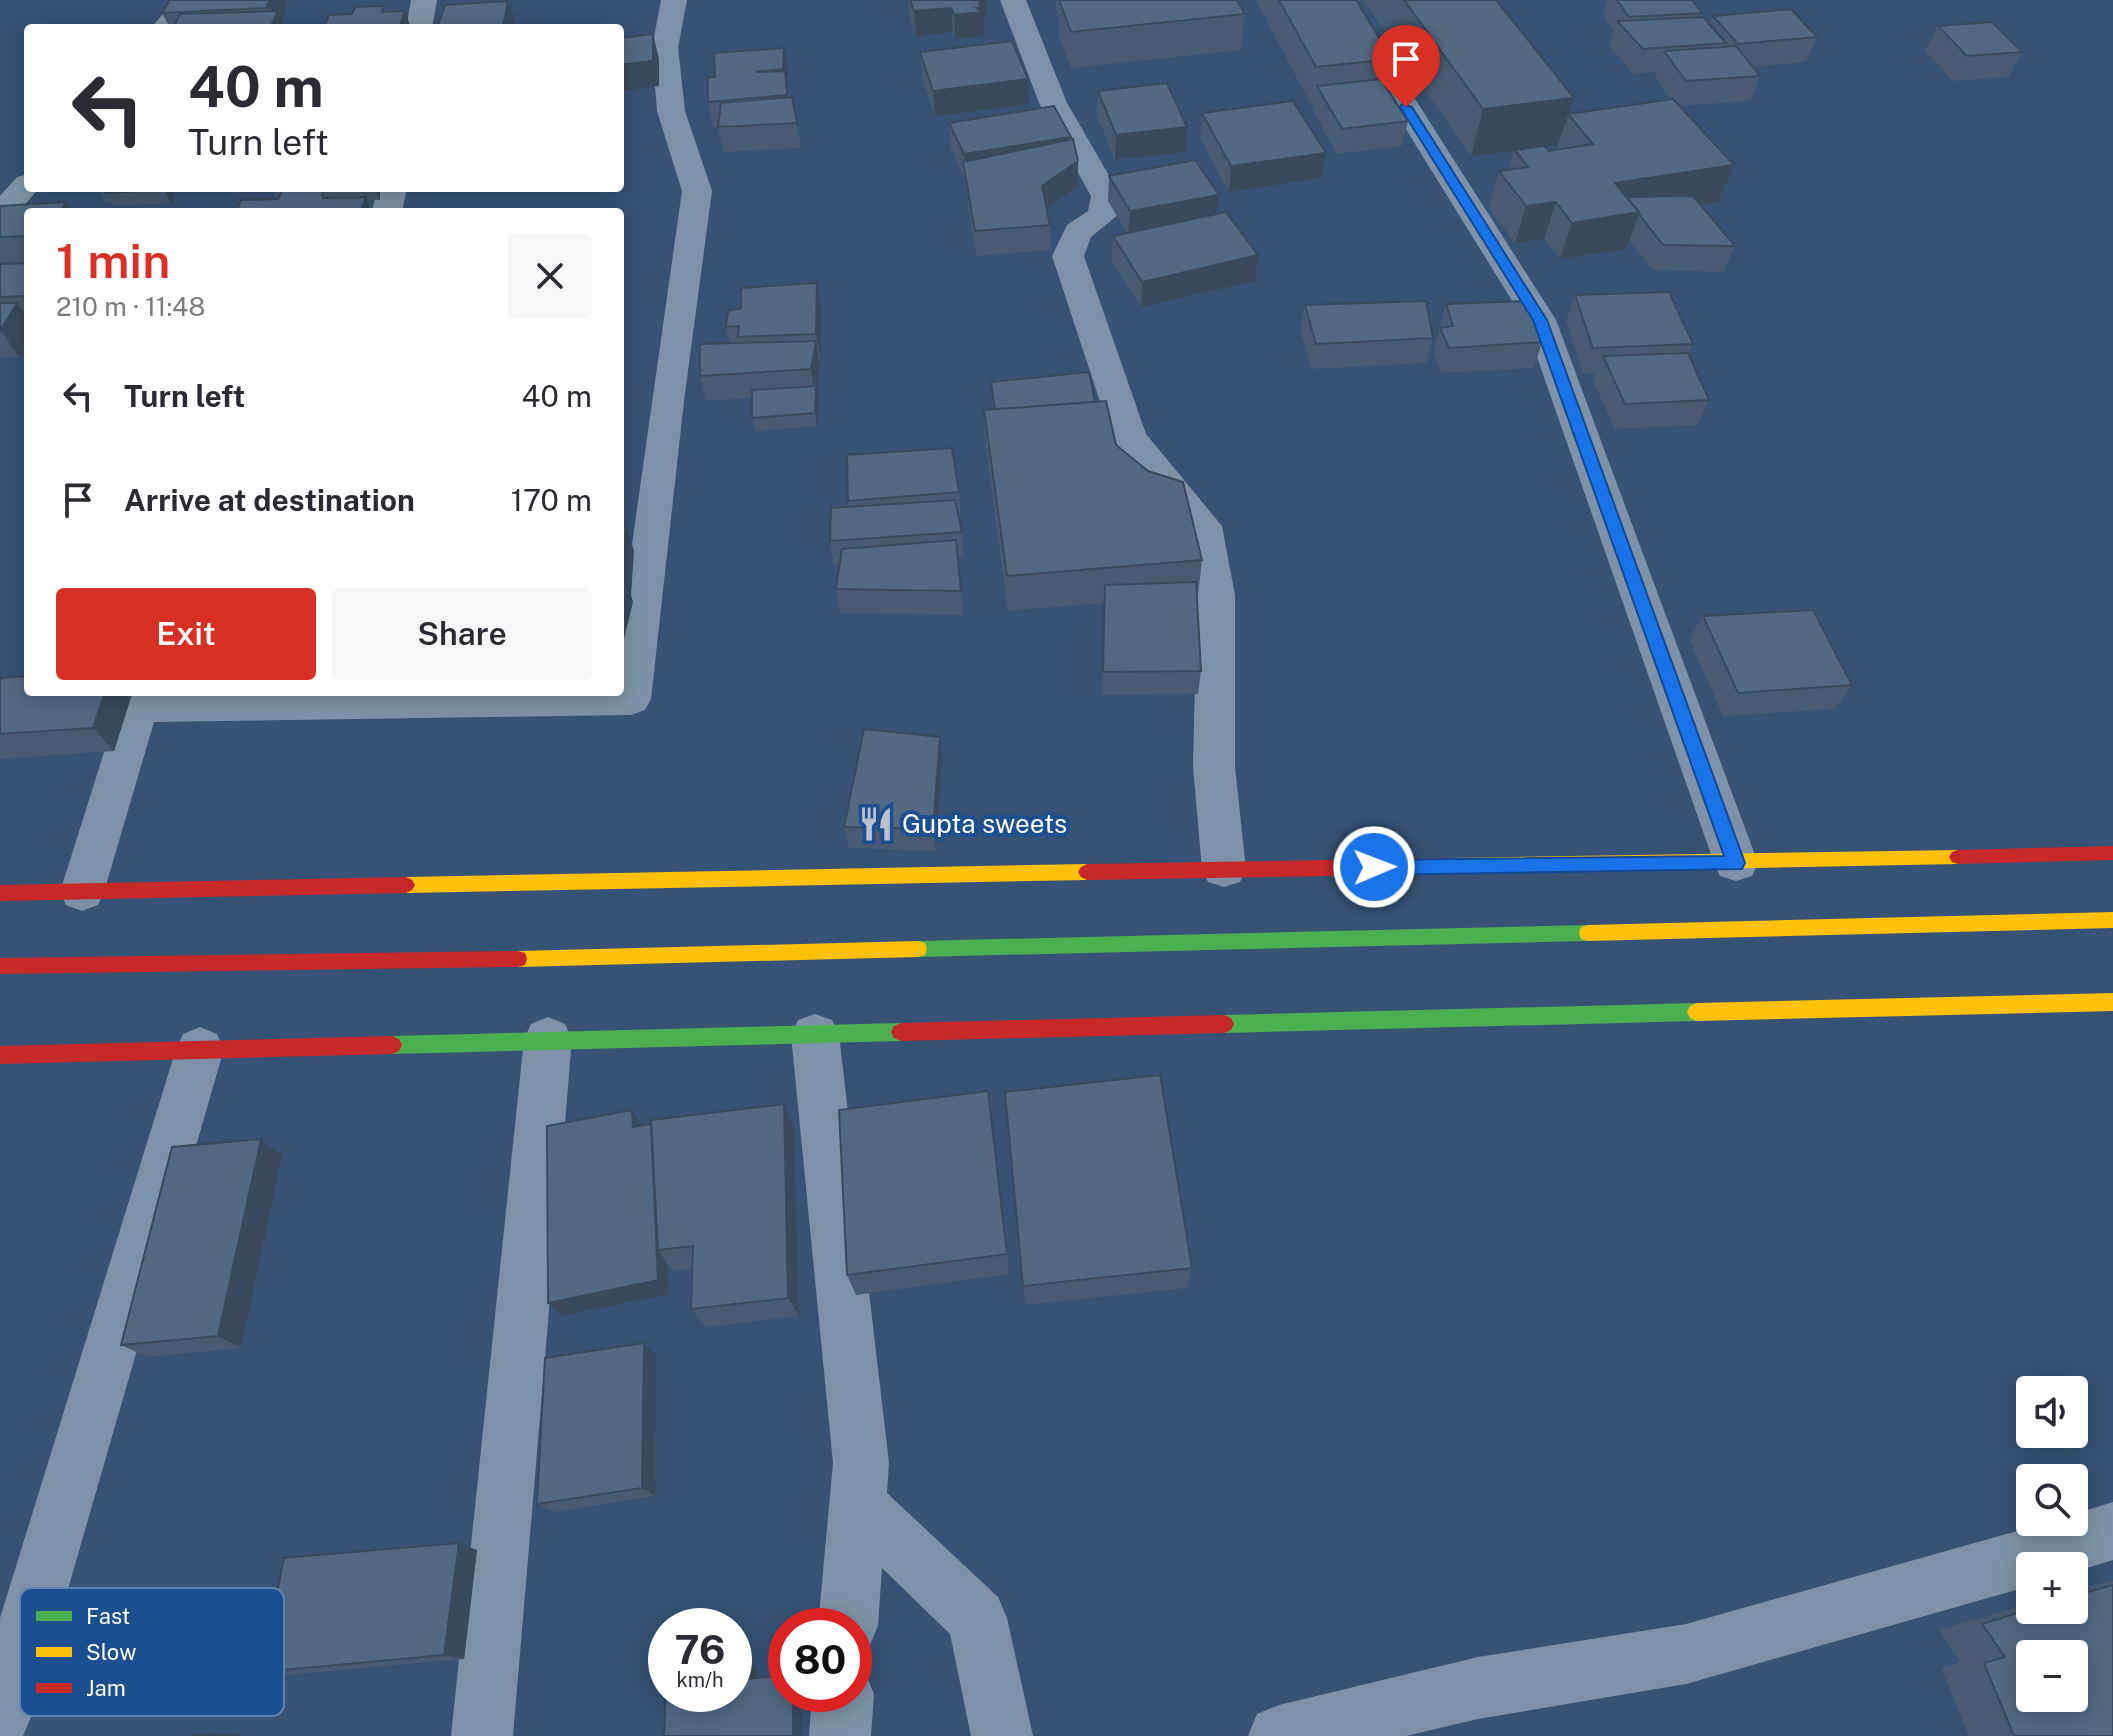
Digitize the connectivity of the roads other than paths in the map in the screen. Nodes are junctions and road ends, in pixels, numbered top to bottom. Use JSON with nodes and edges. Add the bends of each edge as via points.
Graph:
{"nodes":[{"id":1,"x":189,"y":0,"type":"edge"},
{"id":2,"x":424,"y":0,"type":"edge"},
{"id":3,"x":674,"y":0,"type":"edge"},
{"id":4,"x":1013,"y":0,"type":"edge"},
{"id":5,"x":1339,"y":0,"type":"edge"},
{"id":6,"x":168,"y":24,"type":"edge"},
{"id":7,"x":420,"y":24,"type":"edge"},
{"id":8,"x":24,"y":188,"type":"edge"},
{"id":9,"x":0,"y":215,"type":"edge"},
{"id":10,"x":140,"y":699,"type":"edge"},
{"id":11,"x":2113,"y":853,"type":"edge"},
{"id":12,"x":1736,"y":863,"type":"junction"},
{"id":13,"x":1224,"y":869,"type":"junction"},
{"id":14,"x":82,"y":892,"type":"junction"},
{"id":15,"x":0,"y":893,"type":"edge"},
{"id":16,"x":2113,"y":920,"type":"edge"},
{"id":17,"x":0,"y":966,"type":"edge"},
{"id":18,"x":2113,"y":1002,"type":"edge"},
{"id":19,"x":815,"y":1035,"type":"junction"},
{"id":20,"x":548,"y":1039,"type":"junction"},
{"id":21,"x":200,"y":1049,"type":"junction"},
{"id":22,"x":0,"y":1055,"type":"edge"},
{"id":23,"x":857,"y":1504,"type":"junction"},
{"id":24,"x":2113,"y":1531,"type":"edge"},
{"id":25,"x":39,"y":1588,"type":"edge"},
{"id":26,"x":849,"y":1608,"type":"edge"},
{"id":27,"x":20,"y":1650,"type":"edge"},
{"id":28,"x":842,"y":1712,"type":"edge"},
{"id":29,"x":0,"y":1717,"type":"edge"},
{"id":30,"x":482,"y":1736,"type":"edge"},
{"id":31,"x":840,"y":1736,"type":"edge"},
{"id":32,"x":1002,"y":1736,"type":"edge"},
{"id":33,"x":1279,"y":1736,"type":"edge"}],
"edges":[{"from":1,"to":6,"type":"street"},
{"from":2,"to":7,"type":"street"},
{"from":3,"to":10,"type":"street","via":[[665,48],[671,111],[697,191],[631,699]]},
{"from":4,"to":13,"type":"street","via":[[1053,103],[1106,196],[1103,215],[1078,232],[1068,256],[1130,438],[1204,526],[1216,595],[1214,767]]},
{"from":5,"to":12,"type":"street","via":[[1540,320]]},
{"from":8,"to":9,"type":"street"},
{"from":10,"to":14,"type":"street"},
{"from":11,"to":12,"type":"highway"},
{"from":12,"to":13,"type":"highway"},
{"from":13,"to":14,"type":"highway"},
{"from":14,"to":15,"type":"highway"},
{"from":16,"to":17,"type":"highway","via":[[449,961]]},
{"from":18,"to":19,"type":"highway"},
{"from":19,"to":20,"type":"highway"},
{"from":19,"to":23,"type":"street","via":[[861,1463]]},
{"from":20,"to":21,"type":"highway"},
{"from":20,"to":30,"type":"street"},
{"from":21,"to":22,"type":"highway"},
{"from":21,"to":25,"type":"street"},
{"from":23,"to":26,"type":"street"},
{"from":23,"to":32,"type":"street","via":[[977,1618]]},
{"from":24,"to":33,"type":"street","via":[[1686,1654],[1478,1688]]},
{"from":27,"to":29,"type":"street"},
{"from":28,"to":31,"type":"street"}]}
